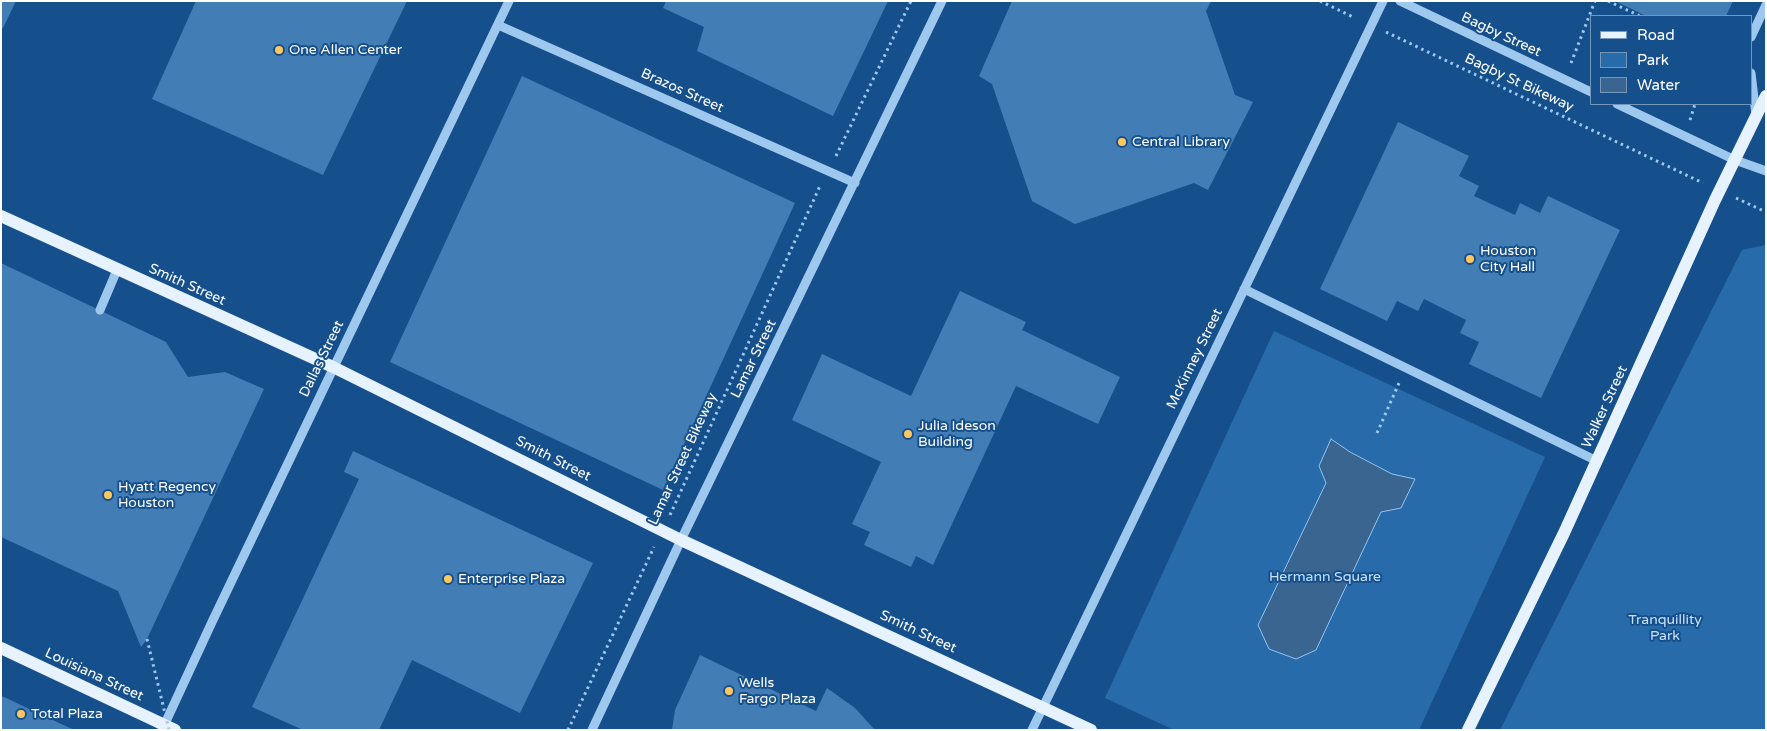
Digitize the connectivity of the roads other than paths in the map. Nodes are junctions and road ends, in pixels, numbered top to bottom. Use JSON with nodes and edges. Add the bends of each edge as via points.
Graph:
{"nodes":[{"id":1,"x":510,"y":1,"type":"edge"},
{"id":2,"x":942,"y":1,"type":"edge"},
{"id":3,"x":1383,"y":1,"type":"edge"},
{"id":4,"x":1400,"y":1,"type":"edge"},
{"id":5,"x":1766,"y":5,"type":"edge"},
{"id":6,"x":498,"y":25,"type":"junction"},
{"id":7,"x":1752,"y":35,"type":"edge"},
{"id":8,"x":1752,"y":82,"type":"edge"},
{"id":9,"x":1590,"y":92,"type":"edge"},
{"id":10,"x":1766,"y":96,"type":"edge"},
{"id":11,"x":1619,"y":105,"type":"edge"},
{"id":12,"x":1756,"y":116,"type":"junction"},
{"id":13,"x":1735,"y":160,"type":"junction"},
{"id":14,"x":1766,"y":171,"type":"edge"},
{"id":15,"x":855,"y":183,"type":"junction"},
{"id":16,"x":1,"y":216,"type":"edge"},
{"id":17,"x":117,"y":270,"type":"junction"},
{"id":18,"x":1244,"y":289,"type":"junction"},
{"id":19,"x":100,"y":310,"type":"dead end"},
{"id":20,"x":334,"y":367,"type":"junction"},
{"id":21,"x":1597,"y":461,"type":"junction"},
{"id":22,"x":682,"y":540,"type":"junction"},
{"id":23,"x":1,"y":648,"type":"edge"},
{"id":24,"x":1043,"y":707,"type":"junction"},
{"id":25,"x":168,"y":729,"type":"edge"},
{"id":26,"x":592,"y":730,"type":"edge"},
{"id":27,"x":1032,"y":730,"type":"edge"},
{"id":28,"x":1091,"y":730,"type":"edge"},
{"id":29,"x":1468,"y":730,"type":"edge"}],
"edges":[{"from":1,"to":6,"type":"street","name":"Dallas Street"},
{"from":2,"to":15,"type":"street","name":"Lamar Street"},
{"from":3,"to":18,"type":"street","name":"McKinney Street"},
{"from":4,"to":9,"type":"street","name":"Bagby Street"},
{"from":5,"to":7,"type":"street"},
{"from":6,"to":15,"type":"street","name":"Brazos Street"},
{"from":6,"to":20,"type":"street","name":"Dallas Street"},
{"from":8,"to":12,"type":"street"},
{"from":10,"to":12,"type":"main road","name":"Walker Street"},
{"from":11,"to":13,"type":"street"},
{"from":12,"to":13,"type":"main road","name":"Walker Street"},
{"from":13,"to":14,"type":"street"},
{"from":13,"to":21,"type":"main road","name":"Walker Street"},
{"from":15,"to":22,"type":"street","name":"Lamar Street"},
{"from":16,"to":17,"type":"main road","name":"Smith Street"},
{"from":17,"to":19,"type":"street"},
{"from":17,"to":20,"type":"main road","name":"Smith Street"},
{"from":18,"to":21,"type":"street"},
{"from":18,"to":24,"type":"street","name":"McKinney Street"},
{"from":20,"to":22,"type":"main road","name":"Smith Street"},
{"from":20,"to":25,"type":"street","name":"Dallas Street"},
{"from":21,"to":29,"type":"main road","name":"Walker Street"},
{"from":22,"to":24,"type":"main road","name":"Smith Street"},
{"from":22,"to":26,"type":"street","name":"Lamar Street"},
{"from":23,"to":25,"type":"main road","name":"Louisiana Street"},
{"from":24,"to":27,"type":"street","name":"McKinney Street"},
{"from":24,"to":28,"type":"main road","name":"Smith Street"}]}
